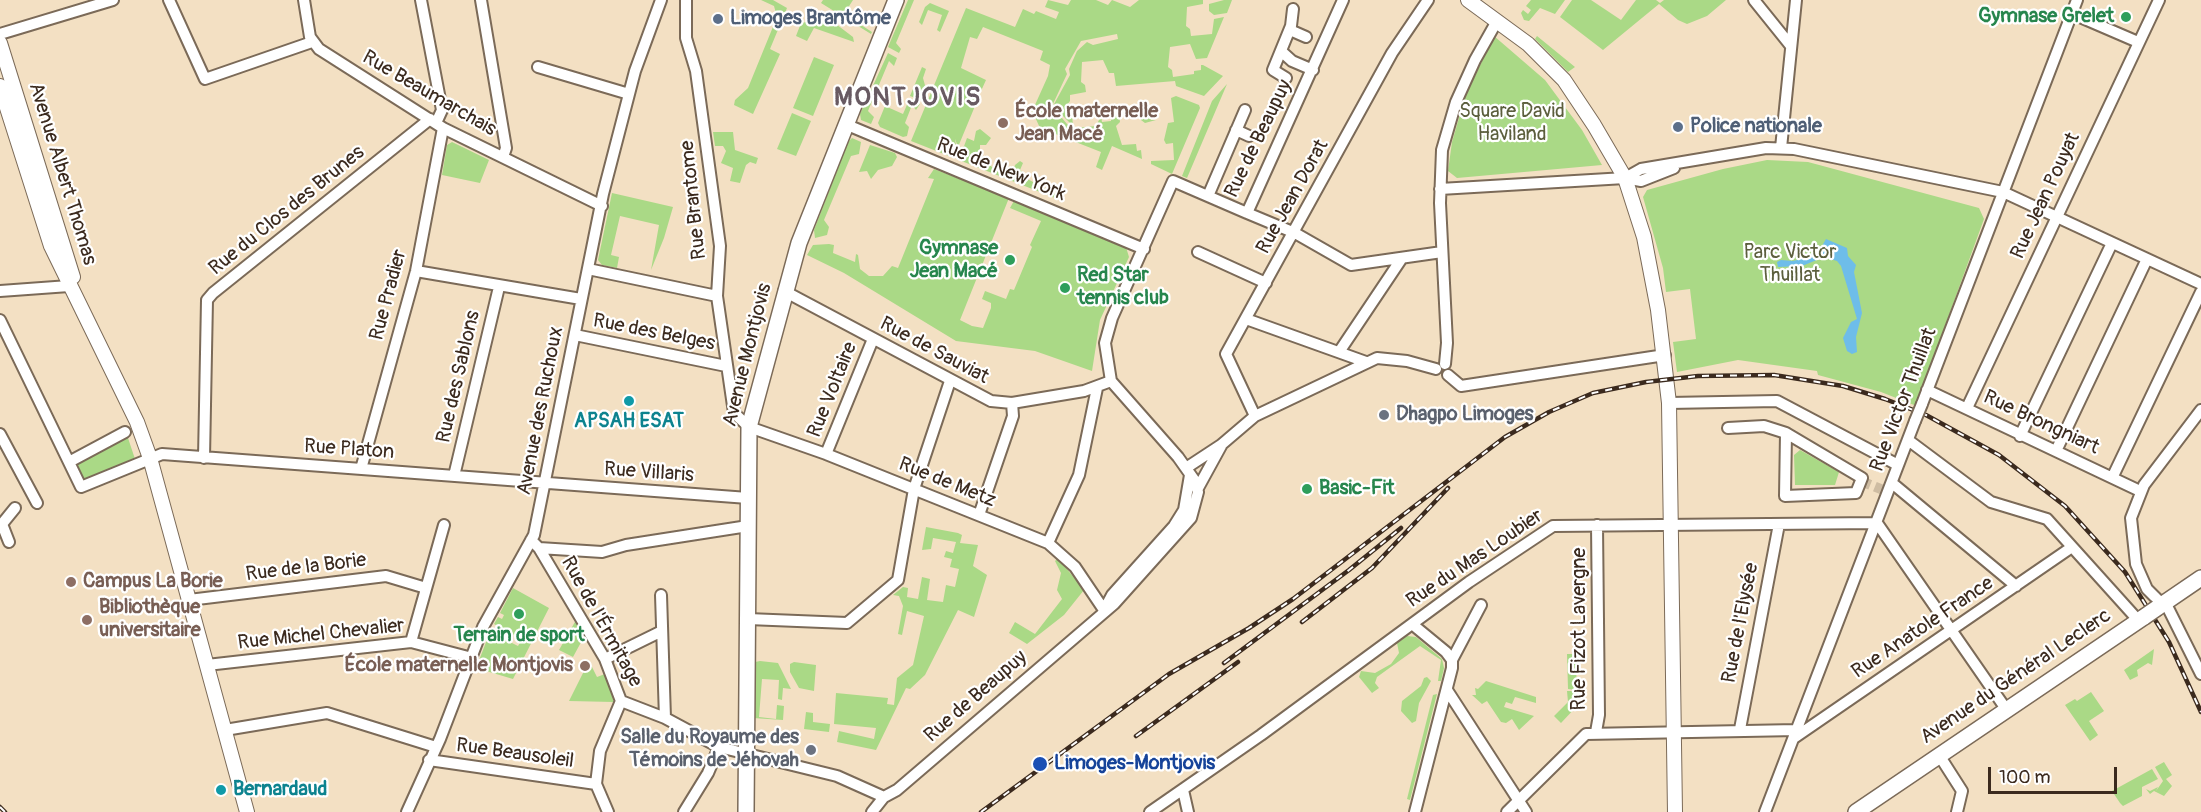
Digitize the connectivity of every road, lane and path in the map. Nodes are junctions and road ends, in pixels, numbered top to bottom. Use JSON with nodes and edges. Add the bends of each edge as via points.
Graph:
{"nodes":[{"id":1,"x":113,"y":0,"type":"edge"},
{"id":2,"x":169,"y":0,"type":"edge"},
{"id":3,"x":304,"y":0,"type":"edge"},
{"id":4,"x":434,"y":0,"type":"edge"},
{"id":5,"x":481,"y":0,"type":"edge"},
{"id":6,"x":661,"y":0,"type":"edge"},
{"id":7,"x":686,"y":0,"type":"edge"},
{"id":8,"x":896,"y":0,"type":"edge"},
{"id":9,"x":1343,"y":0,"type":"edge"},
{"id":10,"x":1428,"y":0,"type":"edge"},
{"id":11,"x":1468,"y":0,"type":"edge"},
{"id":12,"x":1754,"y":0,"type":"edge"},
{"id":13,"x":1796,"y":0,"type":"edge"},
{"id":14,"x":2077,"y":0,"type":"edge"},
{"id":15,"x":2159,"y":0,"type":"edge"},
{"id":16,"x":422,"y":1,"type":"edge"},
{"id":17,"x":1293,"y":9,"type":"dead end"},
{"id":18,"x":2073,"y":14,"type":"junction"},
{"id":19,"x":1497,"y":21,"type":"junction"},
{"id":20,"x":1276,"y":33,"type":"dead end"},
{"id":21,"x":0,"y":34,"type":"edge"},
{"id":22,"x":1289,"y":34,"type":"junction"},
{"id":23,"x":1306,"y":37,"type":"dead end"},
{"id":24,"x":312,"y":42,"type":"junction"},
{"id":25,"x":2138,"y":42,"type":"junction"},
{"id":26,"x":0,"y":43,"type":"edge"},
{"id":27,"x":1791,"y":46,"type":"junction"},
{"id":28,"x":1281,"y":51,"type":"junction"},
{"id":29,"x":538,"y":67,"type":"dead end"},
{"id":30,"x":1313,"y":70,"type":"junction"},
{"id":31,"x":1286,"y":78,"type":"dead end"},
{"id":32,"x":15,"y":88,"type":"junction"},
{"id":33,"x":1,"y":91,"type":"edge"},
{"id":34,"x":629,"y":94,"type":"junction"},
{"id":35,"x":1245,"y":110,"type":"dead end"},
{"id":36,"x":436,"y":123,"type":"junction"},
{"id":37,"x":845,"y":124,"type":"junction"},
{"id":38,"x":1236,"y":130,"type":"junction"},
{"id":39,"x":1249,"y":136,"type":"dead end"},
{"id":40,"x":15,"y":137,"type":"junction"},
{"id":41,"x":1781,"y":148,"type":"junction"},
{"id":42,"x":503,"y":157,"type":"junction"},
{"id":43,"x":1224,"y":158,"type":"junction"},
{"id":44,"x":1236,"y":162,"type":"dead end"},
{"id":45,"x":1625,"y":178,"type":"junction"},
{"id":46,"x":1440,"y":189,"type":"junction"},
{"id":47,"x":2003,"y":192,"type":"junction"},
{"id":48,"x":1208,"y":196,"type":"junction"},
{"id":49,"x":602,"y":206,"type":"junction"},
{"id":50,"x":1247,"y":213,"type":"junction"},
{"id":51,"x":53,"y":216,"type":"junction"},
{"id":52,"x":2055,"y":217,"type":"junction"},
{"id":53,"x":1294,"y":233,"type":"junction"},
{"id":54,"x":62,"y":241,"type":"junction"},
{"id":55,"x":2112,"y":243,"type":"junction"},
{"id":56,"x":1144,"y":249,"type":"junction"},
{"id":57,"x":1198,"y":252,"type":"dead end"},
{"id":58,"x":1442,"y":252,"type":"junction"},
{"id":59,"x":1402,"y":258,"type":"junction"},
{"id":60,"x":2147,"y":259,"type":"junction"},
{"id":61,"x":588,"y":269,"type":"junction"},
{"id":62,"x":416,"y":271,"type":"junction"},
{"id":63,"x":1266,"y":283,"type":"junction"},
{"id":64,"x":2201,"y":284,"type":"edge"},
{"id":65,"x":69,"y":286,"type":"junction"},
{"id":66,"x":499,"y":287,"type":"junction"},
{"id":67,"x":0,"y":291,"type":"edge"},
{"id":68,"x":784,"y":291,"type":"junction"},
{"id":69,"x":2201,"y":291,"type":"edge"},
{"id":70,"x":717,"y":296,"type":"junction"},
{"id":71,"x":581,"y":300,"type":"junction"},
{"id":72,"x":84,"y":317,"type":"junction"},
{"id":73,"x":1245,"y":319,"type":"junction"},
{"id":74,"x":0,"y":320,"type":"edge"},
{"id":75,"x":574,"y":335,"type":"junction"},
{"id":76,"x":873,"y":339,"type":"junction"},
{"id":77,"x":1339,"y":351,"type":"junction"},
{"id":78,"x":1665,"y":355,"type":"junction"},
{"id":79,"x":1366,"y":362,"type":"junction"},
{"id":80,"x":726,"y":366,"type":"junction"},
{"id":81,"x":1440,"y":366,"type":"junction"},
{"id":82,"x":1344,"y":371,"type":"junction"},
{"id":83,"x":950,"y":381,"type":"junction"},
{"id":84,"x":1111,"y":381,"type":"junction"},
{"id":85,"x":1097,"y":388,"type":"junction"},
{"id":86,"x":1927,"y":390,"type":"junction"},
{"id":87,"x":1012,"y":403,"type":"junction"},
{"id":88,"x":1669,"y":403,"type":"junction"},
{"id":89,"x":1967,"y":408,"type":"junction"},
{"id":90,"x":2201,"y":410,"type":"edge"},
{"id":91,"x":1256,"y":416,"type":"junction"},
{"id":92,"x":749,"y":427,"type":"junction"},
{"id":93,"x":1728,"y":428,"type":"dead end"},
{"id":94,"x":125,"y":432,"type":"dead end"},
{"id":95,"x":0,"y":434,"type":"edge"},
{"id":96,"x":1786,"y":434,"type":"junction"},
{"id":97,"x":2020,"y":435,"type":"junction"},
{"id":98,"x":1908,"y":440,"type":"junction"},
{"id":99,"x":1221,"y":445,"type":"junction"},
{"id":100,"x":2056,"y":451,"type":"junction"},
{"id":101,"x":826,"y":454,"type":"junction"},
{"id":102,"x":150,"y":458,"type":"junction"},
{"id":103,"x":204,"y":458,"type":"junction"},
{"id":104,"x":69,"y":462,"type":"junction"},
{"id":105,"x":1898,"y":465,"type":"junction"},
{"id":106,"x":361,"y":469,"type":"junction"},
{"id":107,"x":1188,"y":471,"type":"junction"},
{"id":108,"x":1206,"y":474,"type":"junction"},
{"id":109,"x":454,"y":476,"type":"junction"},
{"id":110,"x":2113,"y":476,"type":"junction"},
{"id":111,"x":546,"y":483,"type":"junction"},
{"id":112,"x":1892,"y":483,"type":"junction"},
{"id":113,"x":1198,"y":488,"type":"junction"},
{"id":114,"x":914,"y":489,"type":"junction"},
{"id":115,"x":2140,"y":491,"type":"junction"},
{"id":116,"x":748,"y":498,"type":"junction"},
{"id":117,"x":37,"y":503,"type":"dead end"},
{"id":118,"x":15,"y":508,"type":"dead end"},
{"id":119,"x":979,"y":514,"type":"junction"},
{"id":120,"x":1877,"y":523,"type":"junction"},
{"id":121,"x":1672,"y":524,"type":"junction"},
{"id":122,"x":1779,"y":524,"type":"junction"},
{"id":123,"x":444,"y":525,"type":"dead end"},
{"id":124,"x":1597,"y":525,"type":"junction"},
{"id":125,"x":748,"y":526,"type":"junction"},
{"id":126,"x":9,"y":542,"type":"dead end"},
{"id":127,"x":1048,"y":543,"type":"junction"},
{"id":128,"x":535,"y":544,"type":"junction"},
{"id":129,"x":2072,"y":547,"type":"junction"},
{"id":130,"x":2201,"y":578,"type":"edge"},
{"id":131,"x":2016,"y":586,"type":"junction"},
{"id":132,"x":426,"y":588,"type":"junction"},
{"id":133,"x":661,"y":595,"type":"dead end"},
{"id":134,"x":189,"y":600,"type":"junction"},
{"id":135,"x":1481,"y":605,"type":"dead end"},
{"id":136,"x":2161,"y":605,"type":"junction"},
{"id":137,"x":1104,"y":610,"type":"junction"},
{"id":138,"x":2141,"y":618,"type":"junction"},
{"id":139,"x":748,"y":619,"type":"junction"},
{"id":140,"x":1412,"y":624,"type":"junction"},
{"id":141,"x":1953,"y":629,"type":"junction"},
{"id":142,"x":662,"y":631,"type":"junction"},
{"id":143,"x":411,"y":642,"type":"junction"},
{"id":144,"x":472,"y":658,"type":"junction"},
{"id":145,"x":605,"y":659,"type":"junction"},
{"id":146,"x":1452,"y":660,"type":"junction"},
{"id":147,"x":207,"y":665,"type":"junction"},
{"id":148,"x":2201,"y":674,"type":"edge"},
{"id":149,"x":1447,"y":690,"type":"junction"},
{"id":150,"x":621,"y":700,"type":"junction"},
{"id":151,"x":2006,"y":709,"type":"junction"},
{"id":152,"x":665,"y":718,"type":"junction"},
{"id":153,"x":1740,"y":729,"type":"junction"},
{"id":154,"x":225,"y":730,"type":"junction"},
{"id":155,"x":1673,"y":730,"type":"junction"},
{"id":156,"x":1596,"y":732,"type":"junction"},
{"id":157,"x":1795,"y":734,"type":"junction"},
{"id":158,"x":436,"y":747,"type":"junction"},
{"id":159,"x":719,"y":747,"type":"junction"},
{"id":160,"x":746,"y":754,"type":"junction"},
{"id":161,"x":1939,"y":755,"type":"junction"},
{"id":162,"x":429,"y":760,"type":"junction"},
{"id":163,"x":596,"y":784,"type":"junction"},
{"id":164,"x":1184,"y":790,"type":"junction"},
{"id":165,"x":884,"y":797,"type":"junction"},
{"id":166,"x":1519,"y":800,"type":"junction"},
{"id":167,"x":248,"y":812,"type":"edge"},
{"id":168,"x":407,"y":812,"type":"edge"},
{"id":169,"x":608,"y":812,"type":"edge"},
{"id":170,"x":684,"y":812,"type":"edge"},
{"id":171,"x":746,"y":812,"type":"edge"},
{"id":172,"x":872,"y":812,"type":"edge"},
{"id":173,"x":1150,"y":812,"type":"edge"},
{"id":174,"x":1188,"y":812,"type":"edge"},
{"id":175,"x":1415,"y":812,"type":"edge"},
{"id":176,"x":1507,"y":812,"type":"edge"},
{"id":177,"x":1526,"y":812,"type":"edge"},
{"id":178,"x":1675,"y":812,"type":"edge"},
{"id":179,"x":1765,"y":812,"type":"edge"},
{"id":180,"x":1856,"y":812,"type":"edge"},
{"id":181,"x":1957,"y":812,"type":"edge"}],
"edges":[{"from":1,"to":21,"type":"street"},
{"from":2,"to":24,"type":"street","via":[[205,79]]},
{"from":3,"to":24,"type":"street"},
{"from":4,"to":16,"type":"street"},
{"from":5,"to":42,"type":"street","via":[[506,148]]},
{"from":6,"to":34,"type":"street","name":"Avenue des Ruchoux"},
{"from":7,"to":70,"type":"street","name":"Rue Brantome","via":[[686,38],[696,71],[720,246]]},
{"from":8,"to":37,"type":"main road","name":"Avenue Montjovis"},
{"from":9,"to":30,"type":"street","name":"Rue de Beaupuy"},
{"from":10,"to":53,"type":"street","name":"Rue Jean Dorat","via":[[1392,53]]},
{"from":11,"to":19,"type":"street"},
{"from":12,"to":27,"type":"street"},
{"from":13,"to":27,"type":"street"},
{"from":14,"to":18,"type":"street","name":"Rue Victor Thuillat"},
{"from":15,"to":25,"type":"street","name":"Rue Jean Pouyat"},
{"from":16,"to":36,"type":"street","name":"Rue Pradier","via":[[442,110]]},
{"from":17,"to":22,"type":"street"},
{"from":18,"to":25,"type":"street"},
{"from":18,"to":47,"type":"street","name":"Rue Victor Thuillat"},
{"from":19,"to":45,"type":"street","via":[[1561,76]]},
{"from":19,"to":46,"type":"street","via":[[1456,102],[1442,150]]},
{"from":20,"to":22,"type":"street"},
{"from":22,"to":23,"type":"street"},
{"from":22,"to":28,"type":"street"},
{"from":24,"to":36,"type":"street","name":"Rue Beaumarchais"},
{"from":25,"to":52,"type":"street","name":"Rue Jean Pouyat"},
{"from":26,"to":32,"type":"street","name":"Avenue Albert Thomas"},
{"from":27,"to":41,"type":"street"},
{"from":28,"to":30,"type":"street"},
{"from":28,"to":31,"type":"street","via":[[1269,69]]},
{"from":29,"to":34,"type":"street"},
{"from":30,"to":50,"type":"street","name":"Rue de Beaupuy"},
{"from":32,"to":33,"type":"street"},
{"from":32,"to":51,"type":"street","name":"Avenue Albert Thomas"},
{"from":33,"to":40,"type":"street","name":"Avenue Albert Thomas"},
{"from":33,"to":51,"type":"street","via":[[18,109]]},
{"from":34,"to":49,"type":"street","name":"Avenue des Ruchoux"},
{"from":35,"to":38,"type":"street"},
{"from":36,"to":42,"type":"street","name":"Rue Beaumarchais"},
{"from":36,"to":62,"type":"street","name":"Rue Pradier"},
{"from":36,"to":103,"type":"street","name":"Rue du Clos des Brunes","via":[[207,300]]},
{"from":37,"to":56,"type":"street","name":"Rue de New York"},
{"from":37,"to":68,"type":"main road","name":"Avenue Montjovis"},
{"from":38,"to":39,"type":"street"},
{"from":38,"to":43,"type":"street"},
{"from":40,"to":54,"type":"street","via":[[25,147],[48,226]]},
{"from":40,"to":65,"type":"street","name":"Avenue Albert Thomas","via":[[43,224]]},
{"from":41,"to":45,"type":"street","via":[[1689,162],[1641,181]]},
{"from":41,"to":47,"type":"street"},
{"from":42,"to":49,"type":"street","name":"Rue Beaumarchais"},
{"from":43,"to":44,"type":"street"},
{"from":43,"to":48,"type":"street"},
{"from":45,"to":46,"type":"street"},
{"from":45,"to":78,"type":"street","via":[[1648,254]]},
{"from":46,"to":58,"type":"street"},
{"from":47,"to":52,"type":"street"},
{"from":47,"to":86,"type":"street","name":"Rue Victor Thuillat"},
{"from":48,"to":50,"type":"street","name":"Rue de Beaupuy"},
{"from":48,"to":56,"type":"street","name":"Rue de Beaupuy","via":[[1173,182]]},
{"from":49,"to":61,"type":"street","name":"Avenue des Ruchoux"},
{"from":50,"to":53,"type":"street"},
{"from":51,"to":54,"type":"street","name":"Avenue Albert Thomas"},
{"from":52,"to":55,"type":"street"},
{"from":52,"to":89,"type":"street","name":"Rue Jean Pouyat"},
{"from":53,"to":59,"type":"street","via":[[1351,265]]},
{"from":53,"to":63,"type":"street","name":"Rue Jean Dorat"},
{"from":54,"to":72,"type":"street","name":"Avenue Albert Thomas"},
{"from":55,"to":60,"type":"street"},
{"from":55,"to":97,"type":"street"},
{"from":56,"to":84,"type":"street","name":"Rue de Beaupuy","via":[[1112,318],[1106,344]]},
{"from":57,"to":63,"type":"street"},
{"from":58,"to":59,"type":"street"},
{"from":58,"to":81,"type":"street","via":[[1447,343]]},
{"from":59,"to":77,"type":"street"},
{"from":60,"to":64,"type":"street"},
{"from":60,"to":100,"type":"street"},
{"from":61,"to":70,"type":"street"},
{"from":61,"to":71,"type":"street","name":"Avenue des Ruchoux"},
{"from":62,"to":66,"type":"street"},
{"from":62,"to":106,"type":"street","name":"Rue Pradier"},
{"from":63,"to":73,"type":"street","name":"Rue Jean Dorat"},
{"from":65,"to":67,"type":"street"},
{"from":65,"to":72,"type":"street","name":"Avenue Albert Thomas"},
{"from":66,"to":71,"type":"street"},
{"from":66,"to":109,"type":"street","name":"Rue des Sablons"},
{"from":68,"to":76,"type":"street","name":"Rue de Sauviat"},
{"from":68,"to":92,"type":"main road","name":"Avenue Montjovis"},
{"from":69,"to":110,"type":"street"},
{"from":70,"to":80,"type":"street","name":"Rue Brantome"},
{"from":71,"to":75,"type":"street","name":"Avenue des Ruchoux"},
{"from":72,"to":102,"type":"street","name":"Avenue Albert Thomas","via":[[137,422]]},
{"from":73,"to":77,"type":"street"},
{"from":73,"to":91,"type":"street","name":"Rue Jean Dorat","via":[[1226,354]]},
{"from":74,"to":104,"type":"street"},
{"from":75,"to":80,"type":"street","name":"Rue des Belges"},
{"from":75,"to":111,"type":"street","name":"Avenue des Ruchoux"},
{"from":76,"to":83,"type":"street","name":"Rue de Sauviat"},
{"from":76,"to":101,"type":"street","name":"Rue Voltaire"},
{"from":77,"to":79,"type":"street"},
{"from":77,"to":82,"type":"street"},
{"from":78,"to":81,"type":"street","via":[[1461,386],[1448,375],[1450,370]]},
{"from":78,"to":88,"type":"street"},
{"from":79,"to":81,"type":"street","via":[[1377,358]]},
{"from":79,"to":82,"type":"street"},
{"from":80,"to":92,"type":"street","name":"Rue Brantome","via":[[734,413]]},
{"from":82,"to":91,"type":"street"},
{"from":83,"to":87,"type":"street","name":"Rue de Sauviat","via":[[991,401]]},
{"from":83,"to":114,"type":"street"},
{"from":84,"to":85,"type":"street","name":"Rue de Sauviat"},
{"from":84,"to":107,"type":"street"},
{"from":85,"to":87,"type":"street","name":"Rue de Sauviat"},
{"from":85,"to":127,"type":"street","via":[[1079,475]]},
{"from":86,"to":89,"type":"street","name":"Rue Brongniart"},
{"from":86,"to":98,"type":"street","name":"Rue Victor Thuillat","bridge":true},
{"from":87,"to":119,"type":"street","via":[[1013,416]]},
{"from":88,"to":105,"type":"street","via":[[1777,401]]},
{"from":88,"to":121,"type":"street"},
{"from":89,"to":97,"type":"street","name":"Rue Brongniart"},
{"from":90,"to":115,"type":"street"},
{"from":91,"to":99,"type":"street"},
{"from":92,"to":101,"type":"street","name":"Rue de Metz"},
{"from":92,"to":116,"type":"main road","name":"Avenue Montjovis"},
{"from":93,"to":96,"type":"street","via":[[1764,426]]},
{"from":94,"to":104,"type":"street"},
{"from":95,"to":117,"type":"street"},
{"from":96,"to":96,"type":"street","via":[[1862,478],[1857,493],[1785,496]]},
{"from":97,"to":100,"type":"street","name":"Rue Brongniart"},
{"from":98,"to":105,"type":"street","name":"Rue Victor Thuillat"},
{"from":98,"to":129,"type":"street","via":[[1991,502],[2048,519]]},
{"from":99,"to":107,"type":"street"},
{"from":99,"to":108,"type":"street","name":"Rue de Beaupuy"},
{"from":100,"to":110,"type":"street","name":"Rue Brongniart"},
{"from":101,"to":114,"type":"street","name":"Rue de Metz"},
{"from":102,"to":103,"type":"street","name":"Rue Platon","via":[[162,454]]},
{"from":102,"to":104,"type":"street","name":"Rue Platon","via":[[81,487]]},
{"from":102,"to":134,"type":"street","name":"Avenue Albert Thomas"},
{"from":103,"to":106,"type":"street","name":"Rue Platon"},
{"from":105,"to":112,"type":"street","name":"Rue Victor Thuillat"},
{"from":106,"to":109,"type":"street","name":"Rue Platon"},
{"from":107,"to":108,"type":"street"},
{"from":107,"to":113,"type":"street"},
{"from":107,"to":137,"type":"street","name":"Rue de Beaupuy","via":[[1184,510],[1112,595]]},
{"from":108,"to":113,"type":"street","name":"Rue de Beaupuy"},
{"from":109,"to":111,"type":"street","name":"Rue Platon"},
{"from":110,"to":115,"type":"street","name":"Rue Brongniart"},
{"from":111,"to":116,"type":"street","name":"Rue Villaris"},
{"from":111,"to":128,"type":"street","name":"Avenue des Ruchoux"},
{"from":112,"to":120,"type":"street","name":"Rue Victor Thuillat"},
{"from":112,"to":131,"type":"street"},
{"from":113,"to":137,"type":"street","name":"Rue de Beaupuy","via":[[1195,508],[1183,530]]},
{"from":114,"to":119,"type":"street","name":"Rue de Metz"},
{"from":114,"to":139,"type":"street","via":[[898,580],[848,623]]},
{"from":115,"to":136,"type":"street","via":[[2132,518],[2136,564],[2147,589]]},
{"from":116,"to":125,"type":"main road","name":"Avenue Montjovis"},
{"from":118,"to":126,"type":"street","via":[[2,524]]},
{"from":119,"to":127,"type":"street","name":"Rue de Metz"},
{"from":120,"to":122,"type":"street","name":"Rue du Mas Loubier"},
{"from":120,"to":141,"type":"street"},
{"from":120,"to":157,"type":"street","name":"Rue Victor Thuillat"},
{"from":121,"to":122,"type":"street","name":"Rue du Mas Loubier"},
{"from":121,"to":124,"type":"street","name":"Rue du Mas Loubier"},
{"from":121,"to":155,"type":"street"},
{"from":122,"to":153,"type":"street","name":"Rue de l'Elysée"},
{"from":123,"to":132,"type":"street"},
{"from":124,"to":140,"type":"street","name":"Rue du Mas Loubier","via":[[1562,524],[1545,530]]},
{"from":124,"to":156,"type":"street","name":"Rue Fizot Lavergne"},
{"from":125,"to":128,"type":"street","via":[[602,552]]},
{"from":125,"to":139,"type":"main road","name":"Avenue Montjovis"},
{"from":127,"to":137,"type":"street","name":"Rue de Metz","via":[[1075,567]]},
{"from":128,"to":144,"type":"street","name":"Avenue des Ruchoux","via":[[483,627]]},
{"from":128,"to":145,"type":"street","name":"Rue de l'Érmitage"},
{"from":129,"to":131,"type":"street","name":"Rue Anatole France"},
{"from":129,"to":138,"type":"street"},
{"from":130,"to":136,"type":"main road","name":"Avenue du Général Leclerc"},
{"from":131,"to":141,"type":"street","name":"Rue Anatole France"},
{"from":132,"to":134,"type":"street","name":"Rue de la Borie","via":[[386,576]]},
{"from":132,"to":143,"type":"street"},
{"from":133,"to":142,"type":"street"},
{"from":134,"to":147,"type":"street","name":"Avenue Albert Thomas"},
{"from":135,"to":146,"type":"street"},
{"from":136,"to":138,"type":"main road","name":"Avenue du Général Leclerc","bridge":true},
{"from":136,"to":148,"type":"street"},
{"from":137,"to":165,"type":"street","name":"Rue de Beaupuy","via":[[897,790]]},
{"from":138,"to":151,"type":"main road","name":"Avenue du Général Leclerc"},
{"from":139,"to":160,"type":"main road","name":"Avenue Montjovis"},
{"from":140,"to":146,"type":"street"},
{"from":140,"to":164,"type":"street","name":"Rue du Mas Loubier"},
{"from":141,"to":151,"type":"street"},
{"from":141,"to":157,"type":"street","name":"Rue Anatole France"},
{"from":142,"to":145,"type":"street"},
{"from":142,"to":152,"type":"street"},
{"from":143,"to":144,"type":"street","name":"Rue Michel Chevalier"},
{"from":143,"to":147,"type":"street","name":"Rue Michel Chevalier"},
{"from":144,"to":158,"type":"street","name":"Avenue des Ruchoux"},
{"from":145,"to":150,"type":"street","name":"Rue de l'Érmitage"},
{"from":146,"to":149,"type":"street"},
{"from":147,"to":154,"type":"street","name":"Avenue Albert Thomas"},
{"from":149,"to":166,"type":"street"},
{"from":149,"to":175,"type":"street"},
{"from":150,"to":152,"type":"street","name":"Rue de l'Érmitage"},
{"from":150,"to":163,"type":"street","via":[[600,751]]},
{"from":151,"to":161,"type":"main road","name":"Avenue du Général Leclerc"},
{"from":152,"to":159,"type":"street","name":"Rue de l'Érmitage"},
{"from":153,"to":155,"type":"street"},
{"from":153,"to":157,"type":"street"},
{"from":154,"to":158,"type":"street","via":[[327,713]]},
{"from":154,"to":167,"type":"street","name":"Avenue Albert Thomas"},
{"from":155,"to":156,"type":"street"},
{"from":155,"to":178,"type":"street"},
{"from":156,"to":166,"type":"street","via":[[1581,736]]},
{"from":157,"to":179,"type":"street","name":"Rue Victor Thuillat"},
{"from":158,"to":162,"type":"street","name":"Avenue des Ruchoux"},
{"from":159,"to":160,"type":"street","name":"Rue de l'Érmitage"},
{"from":159,"to":170,"type":"street"},
{"from":160,"to":165,"type":"street","name":"Rue de l'Érmitage","via":[[837,776]]},
{"from":160,"to":171,"type":"main road","name":"Avenue Montjovis"},
{"from":161,"to":180,"type":"main road","name":"Avenue du Général Leclerc"},
{"from":161,"to":181,"type":"street","via":[[1962,791]]},
{"from":162,"to":163,"type":"street","name":"Rue Beausoleil"},
{"from":162,"to":168,"type":"street","name":"Avenue des Ruchoux"},
{"from":163,"to":169,"type":"street"},
{"from":164,"to":173,"type":"street","name":"Rue du Mas Loubier"},
{"from":164,"to":174,"type":"street"},
{"from":165,"to":172,"type":"street","name":"Rue de Beaupuy"},
{"from":166,"to":176,"type":"street"},
{"from":166,"to":177,"type":"street"}]}
